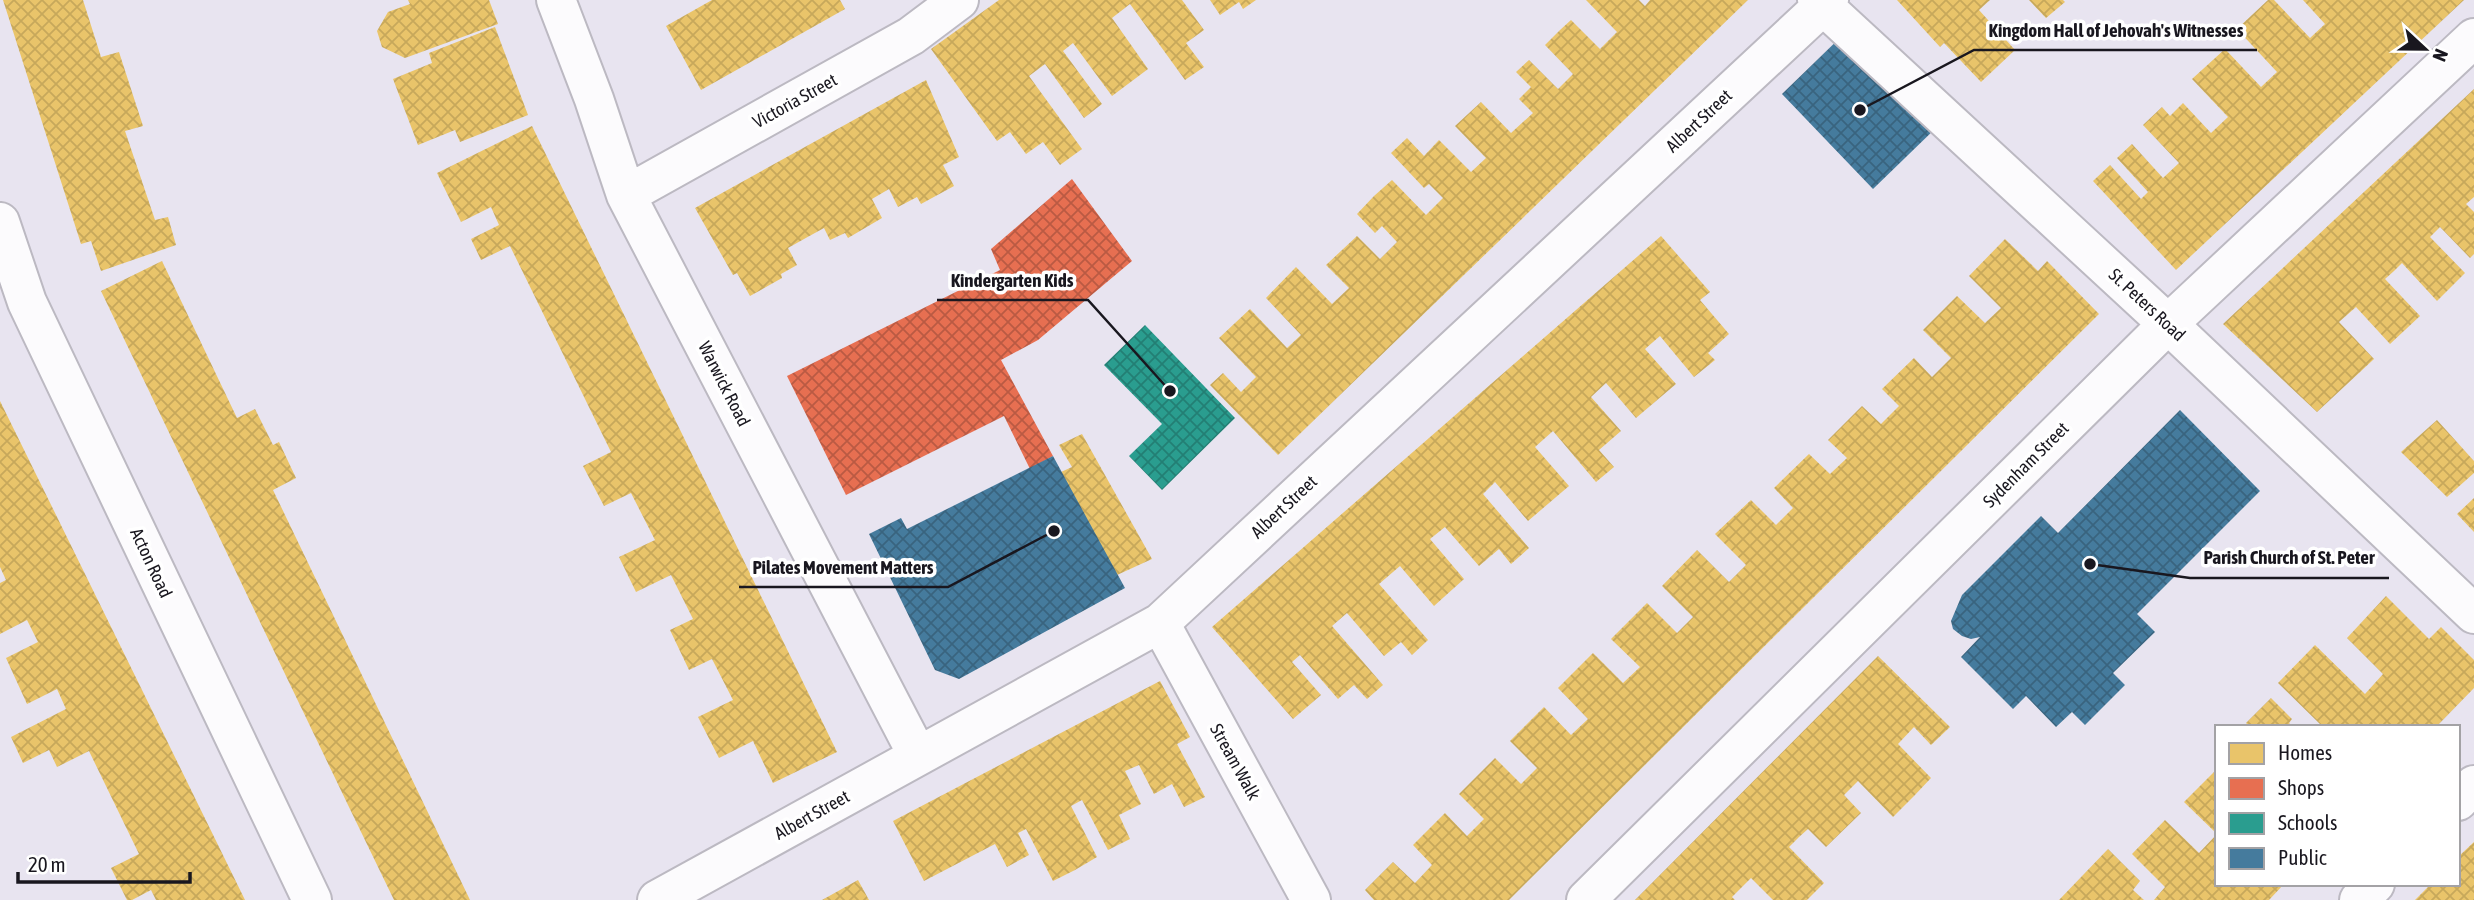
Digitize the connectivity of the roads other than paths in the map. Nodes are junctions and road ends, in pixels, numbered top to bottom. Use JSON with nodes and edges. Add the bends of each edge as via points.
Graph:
{"nodes":[{"id":1,"x":556,"y":0,"type":"edge"},
{"id":2,"x":959,"y":0,"type":"edge"},
{"id":3,"x":1823,"y":2,"type":"edge"},
{"id":4,"x":2474,"y":38,"type":"edge"},
{"id":5,"x":626,"y":195,"type":"junction"},
{"id":6,"x":0,"y":222,"type":"edge"},
{"id":7,"x":2168,"y":324,"type":"junction"},
{"id":8,"x":2474,"y":614,"type":"edge"},
{"id":9,"x":1160,"y":623,"type":"junction"},
{"id":10,"x":918,"y":756,"type":"junction"},
{"id":11,"x":2474,"y":785,"type":"edge"},
{"id":12,"x":2460,"y":799,"type":"edge"},
{"id":13,"x":2373,"y":886,"type":"edge"},
{"id":14,"x":312,"y":900,"type":"edge"},
{"id":15,"x":657,"y":900,"type":"edge"},
{"id":16,"x":1311,"y":900,"type":"edge"},
{"id":17,"x":1586,"y":900,"type":"edge"},
{"id":18,"x":2359,"y":900,"type":"edge"}],
"edges":[{"from":1,"to":5,"type":"street","name":"Warwick Road"},
{"from":2,"to":5,"type":"street","name":"Victoria Street","via":[[911,36]]},
{"from":3,"to":7,"type":"street","name":"St. Peters Road"},
{"from":3,"to":9,"type":"street","name":"Albert Street"},
{"from":4,"to":7,"type":"street","name":"Sydenham Street"},
{"from":5,"to":10,"type":"street","name":"Warwick Road"},
{"from":6,"to":14,"type":"street","name":"Acton Road","via":[[27,302]]},
{"from":7,"to":8,"type":"street","name":"St. Peters Road"},
{"from":7,"to":17,"type":"street","name":"Sydenham Street"},
{"from":9,"to":10,"type":"street","name":"Albert Street"},
{"from":9,"to":16,"type":"street","name":"Stream Walk"},
{"from":10,"to":15,"type":"street","name":"Albert Street"},
{"from":11,"to":12,"type":"street"},
{"from":13,"to":18,"type":"street"}]}
